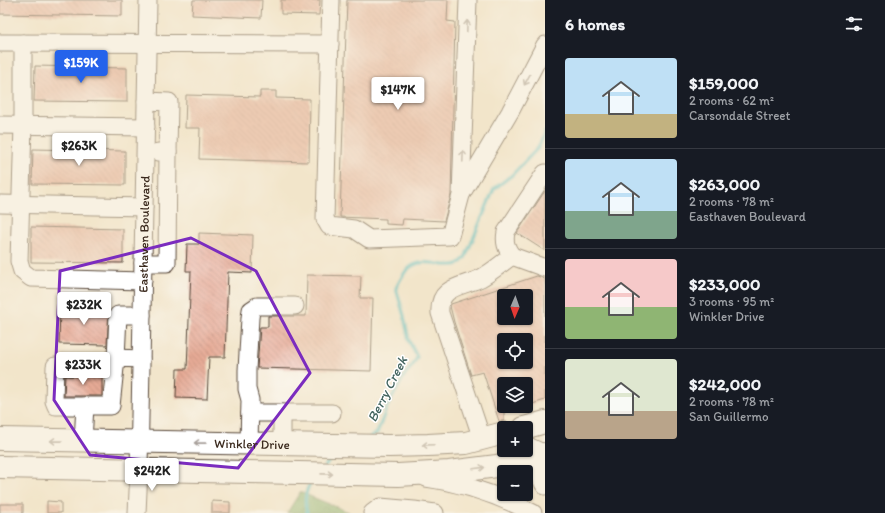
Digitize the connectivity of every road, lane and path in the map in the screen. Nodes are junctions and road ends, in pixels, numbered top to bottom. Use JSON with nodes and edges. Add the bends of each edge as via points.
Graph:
{"nodes":[{"id":1,"x":148,"y":0,"type":"edge"},
{"id":2,"x":331,"y":0,"type":"edge"},
{"id":3,"x":468,"y":0,"type":"edge"},
{"id":4,"x":0,"y":43,"type":"edge"},
{"id":5,"x":23,"y":43,"type":"junction"},
{"id":6,"x":147,"y":44,"type":"junction"},
{"id":7,"x":330,"y":44,"type":"junction"},
{"id":8,"x":545,"y":45,"type":"edge"},
{"id":9,"x":146,"y":101,"type":"junction"},
{"id":10,"x":0,"y":125,"type":"edge"},
{"id":11,"x":23,"y":125,"type":"junction"},
{"id":12,"x":146,"y":127,"type":"junction"},
{"id":13,"x":145,"y":152,"type":"junction"},
{"id":14,"x":168,"y":152,"type":"junction"},
{"id":15,"x":545,"y":173,"type":"edge"},
{"id":16,"x":461,"y":195,"type":"junction"},
{"id":17,"x":168,"y":201,"type":"junction"},
{"id":18,"x":0,"y":204,"type":"edge"},
{"id":19,"x":144,"y":204,"type":"junction"},
{"id":20,"x":21,"y":205,"type":"junction"},
{"id":21,"x":512,"y":256,"type":"junction"},
{"id":22,"x":143,"y":263,"type":"junction"},
{"id":23,"x":545,"y":268,"type":"edge"},
{"id":24,"x":143,"y":281,"type":"junction"},
{"id":25,"x":295,"y":306,"type":"dead end"},
{"id":26,"x":142,"y":315,"type":"junction"},
{"id":27,"x":141,"y":359,"type":"junction"},
{"id":28,"x":116,"y":363,"type":"junction"},
{"id":29,"x":85,"y":406,"type":"junction"},
{"id":30,"x":250,"y":413,"type":"junction"},
{"id":31,"x":282,"y":413,"type":"junction"},
{"id":32,"x":332,"y":413,"type":"dead end"},
{"id":33,"x":545,"y":422,"type":"edge"},
{"id":34,"x":533,"y":425,"type":"edge"},
{"id":35,"x":497,"y":435,"type":"edge"},
{"id":36,"x":0,"y":439,"type":"edge"},
{"id":37,"x":83,"y":441,"type":"junction"},
{"id":38,"x":474,"y":441,"type":"junction"},
{"id":39,"x":140,"y":442,"type":"junction"},
{"id":40,"x":497,"y":442,"type":"edge"},
{"id":41,"x":266,"y":444,"type":"junction"},
{"id":42,"x":533,"y":449,"type":"edge"},
{"id":43,"x":545,"y":455,"type":"edge"},
{"id":44,"x":0,"y":467,"type":"edge"},
{"id":45,"x":139,"y":469,"type":"junction"},
{"id":46,"x":268,"y":472,"type":"junction"},
{"id":47,"x":398,"y":475,"type":"junction"},
{"id":48,"x":545,"y":486,"type":"edge"},
{"id":49,"x":137,"y":513,"type":"edge"},
{"id":50,"x":372,"y":513,"type":"edge"},
{"id":51,"x":435,"y":513,"type":"edge"},
{"id":52,"x":533,"y":513,"type":"edge"}],
"edges":[{"from":1,"to":6,"type":"street","name":"Easthaven Boulevard"},
{"from":2,"to":7,"type":"street"},
{"from":16,"to":3,"type":"street","one_way":true},
{"from":4,"to":5,"type":"street"},
{"from":5,"to":6,"type":"street"},
{"from":5,"to":11,"type":"street"},
{"from":6,"to":7,"type":"street"},
{"from":6,"to":9,"type":"street","name":"Easthaven Boulevard"},
{"from":7,"to":16,"type":"street","via":[[325,219],[329,226],[354,229],[369,239],[450,236]]},
{"from":8,"to":16,"type":"street","one_way":true,"via":[[510,112]]},
{"from":9,"to":12,"type":"street","name":"Easthaven Boulevard"},
{"from":9,"to":14,"type":"street","via":[[169,102]]},
{"from":10,"to":11,"type":"street"},
{"from":11,"to":12,"type":"street"},
{"from":11,"to":20,"type":"street"},
{"from":12,"to":13,"type":"street","name":"Easthaven Boulevard"},
{"from":13,"to":14,"type":"street"},
{"from":13,"to":19,"type":"street","name":"Easthaven Boulevard"},
{"from":14,"to":17,"type":"street"},
{"from":15,"to":21,"type":"street","via":[[506,232],[505,245]]},
{"from":17,"to":19,"type":"street"},
{"from":17,"to":22,"type":"street","via":[[166,263]]},
{"from":18,"to":20,"type":"street"},
{"from":19,"to":20,"type":"street"},
{"from":19,"to":22,"type":"street","name":"Easthaven Boulevard"},
{"from":20,"to":24,"type":"street","via":[[19,260],[22,271],[31,278]]},
{"from":21,"to":23,"type":"street"},
{"from":21,"to":38,"type":"street","via":[[482,277],[449,290],[439,307]]},
{"from":22,"to":24,"type":"street","name":"Easthaven Boulevard"},
{"from":24,"to":26,"type":"street","name":"Easthaven Boulevard"},
{"from":25,"to":30,"type":"street","via":[[257,306],[251,310],[247,389]]},
{"from":26,"to":27,"type":"street","name":"Easthaven Boulevard"},
{"from":26,"to":28,"type":"street","via":[[118,315]]},
{"from":27,"to":28,"type":"street"},
{"from":27,"to":39,"type":"street","name":"Easthaven Boulevard"},
{"from":28,"to":29,"type":"street","via":[[111,406]]},
{"from":28,"to":29,"type":"street","via":[[55,366],[56,406]]},
{"from":29,"to":37,"type":"street"},
{"from":30,"to":31,"type":"street"},
{"from":30,"to":41,"type":"street"},
{"from":31,"to":32,"type":"street"},
{"from":31,"to":41,"type":"street"},
{"from":33,"to":34,"type":"main road"},
{"from":35,"to":38,"type":"main road"},
{"from":37,"to":36,"type":"main road","name":"Winkler Drive","one_way":true},
{"from":37,"to":39,"type":"main road","name":"Winkler Drive"},
{"from":38,"to":40,"type":"street","name":"Winkler Drive"},
{"from":38,"to":41,"type":"main road","name":"Winkler Drive","one_way":true,"via":[[428,446]]},
{"from":41,"to":39,"type":"main road","name":"Winkler Drive","one_way":true},
{"from":39,"to":45,"type":"street","name":"Easthaven Boulevard"},
{"from":41,"to":46,"type":"main road"},
{"from":42,"to":43,"type":"street"},
{"from":47,"to":43,"type":"main road","one_way":true,"via":[[497,466]]},
{"from":43,"to":48,"type":"street","via":[[540,469]]},
{"from":44,"to":45,"type":"main road"},
{"from":45,"to":46,"type":"main road"},
{"from":45,"to":49,"type":"street","name":"Easthaven Boulevard"},
{"from":46,"to":47,"type":"main road","one_way":true},
{"from":47,"to":52,"type":"street","via":[[433,479],[475,489],[512,502]]},
{"from":50,"to":51,"type":"street","via":[[380,507]]}]}
